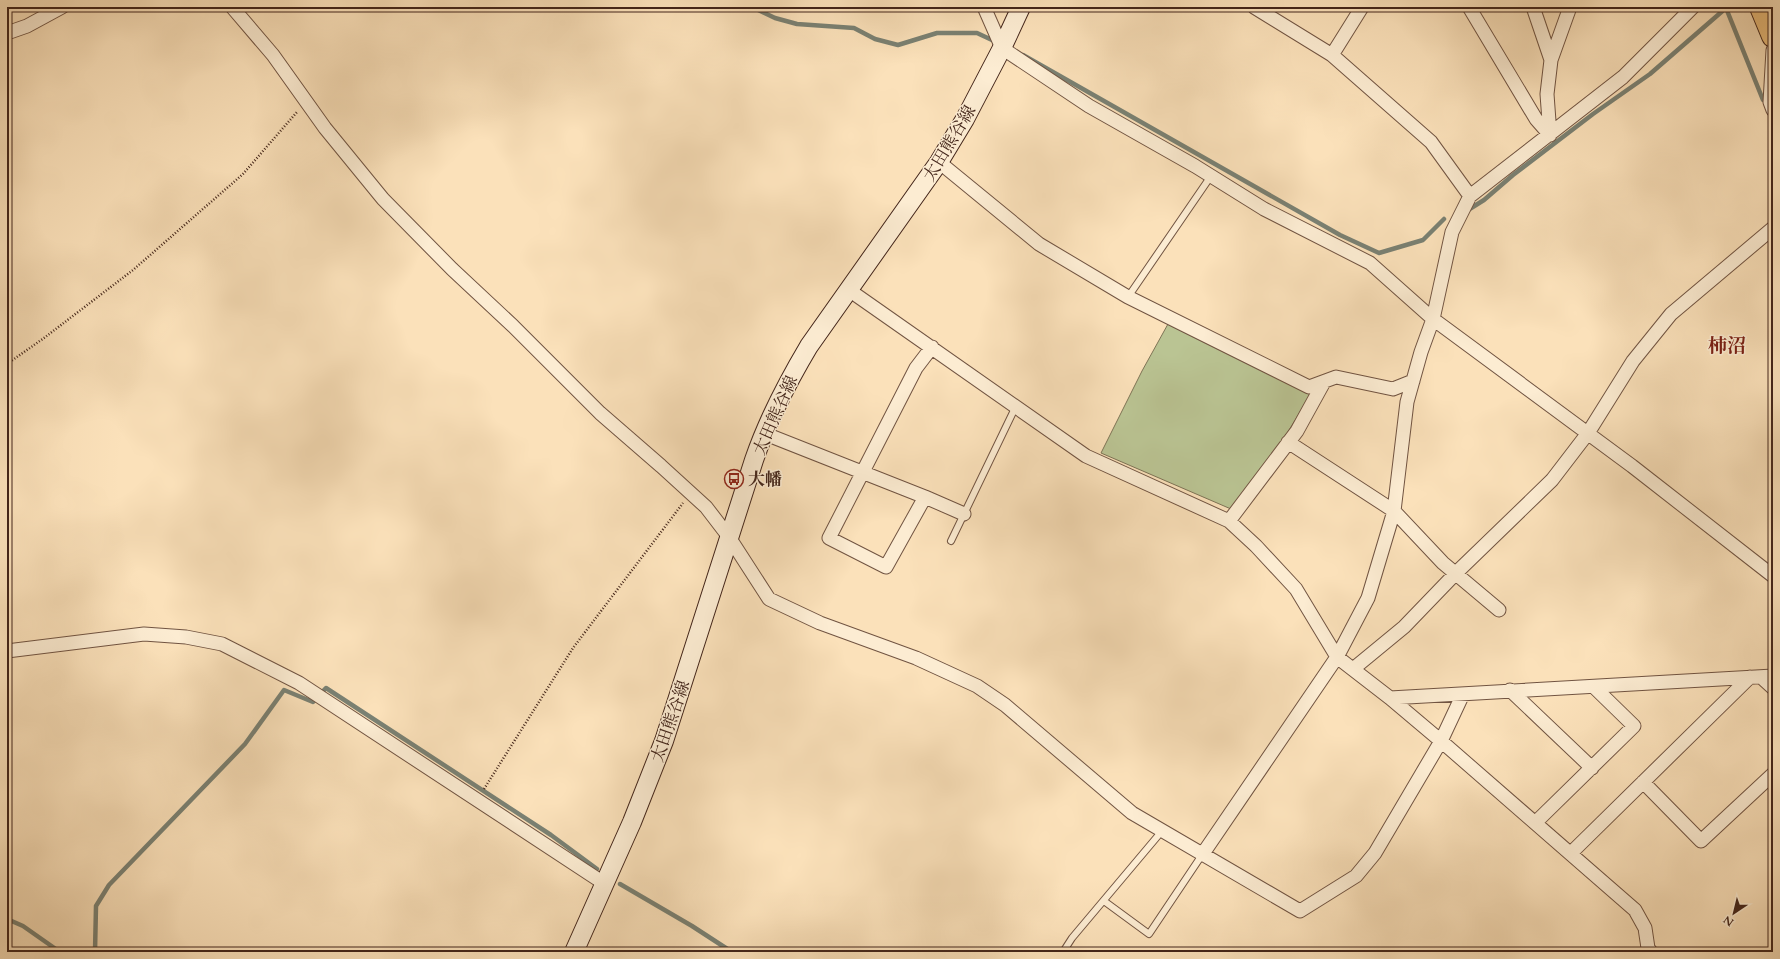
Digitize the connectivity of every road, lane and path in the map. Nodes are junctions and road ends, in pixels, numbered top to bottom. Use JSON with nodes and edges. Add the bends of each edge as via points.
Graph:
{"nodes":[{"id":1,"x":62,"y":7,"type":"edge"},
{"id":2,"x":232,"y":7,"type":"edge"},
{"id":3,"x":984,"y":7,"type":"edge"},
{"id":4,"x":1021,"y":7,"type":"edge"},
{"id":5,"x":1254,"y":7,"type":"edge"},
{"id":6,"x":1362,"y":7,"type":"edge"},
{"id":7,"x":1469,"y":7,"type":"edge"},
{"id":8,"x":1533,"y":7,"type":"edge"},
{"id":9,"x":1570,"y":7,"type":"edge"},
{"id":10,"x":1693,"y":7,"type":"edge"},
{"id":11,"x":1761,"y":7,"type":"edge"},
{"id":12,"x":7,"y":34,"type":"edge"},
{"id":13,"x":1773,"y":36,"type":"edge"},
{"id":14,"x":1002,"y":48,"type":"junction"},
{"id":15,"x":1773,"y":50,"type":"edge"},
{"id":16,"x":1332,"y":55,"type":"junction"},
{"id":17,"x":1552,"y":60,"type":"junction"},
{"id":18,"x":306,"y":101,"type":"junction"},
{"id":19,"x":1773,"y":110,"type":"edge"},
{"id":20,"x":1550,"y":135,"type":"junction"},
{"id":21,"x":939,"y":162,"type":"junction"},
{"id":22,"x":1211,"y":176,"type":"junction"},
{"id":23,"x":1470,"y":196,"type":"junction"},
{"id":24,"x":1773,"y":228,"type":"edge"},
{"id":25,"x":850,"y":290,"type":"junction"},
{"id":26,"x":1128,"y":297,"type":"junction"},
{"id":27,"x":1433,"y":320,"type":"junction"},
{"id":28,"x":932,"y":347,"type":"junction"},
{"id":29,"x":7,"y":364,"type":"edge"},
{"id":30,"x":1413,"y":381,"type":"junction"},
{"id":31,"x":1324,"y":382,"type":"junction"},
{"id":32,"x":1016,"y":406,"type":"junction"},
{"id":33,"x":763,"y":433,"type":"junction"},
{"id":34,"x":1588,"y":433,"type":"junction"},
{"id":35,"x":1288,"y":442,"type":"junction"},
{"id":36,"x":863,"y":472,"type":"junction"},
{"id":37,"x":691,"y":493,"type":"junction"},
{"id":38,"x":925,"y":497,"type":"junction"},
{"id":39,"x":1394,"y":511,"type":"junction"},
{"id":40,"x":964,"y":514,"type":"junction"},
{"id":41,"x":1229,"y":521,"type":"junction"},
{"id":42,"x":729,"y":537,"type":"junction"},
{"id":43,"x":951,"y":541,"type":"dead end"},
{"id":44,"x":1456,"y":573,"type":"junction"},
{"id":45,"x":1773,"y":576,"type":"edge"},
{"id":46,"x":1499,"y":610,"type":"dead end"},
{"id":47,"x":7,"y":651,"type":"edge"},
{"id":48,"x":1337,"y":656,"type":"junction"},
{"id":49,"x":1353,"y":670,"type":"junction"},
{"id":50,"x":1761,"y":677,"type":"edge"},
{"id":51,"x":1594,"y":687,"type":"junction"},
{"id":52,"x":1773,"y":688,"type":"edge"},
{"id":53,"x":1510,"y":690,"type":"junction"},
{"id":54,"x":1463,"y":694,"type":"junction"},
{"id":55,"x":1390,"y":698,"type":"junction"},
{"id":56,"x":1442,"y":741,"type":"junction"},
{"id":57,"x":1592,"y":768,"type":"junction"},
{"id":58,"x":1773,"y":774,"type":"edge"},
{"id":59,"x":1643,"y":782,"type":"junction"},
{"id":60,"x":477,"y":800,"type":"junction"},
{"id":61,"x":1536,"y":823,"type":"junction"},
{"id":62,"x":1162,"y":831,"type":"junction"},
{"id":63,"x":1571,"y":853,"type":"junction"},
{"id":64,"x":1202,"y":855,"type":"junction"},
{"id":65,"x":605,"y":884,"type":"junction"},
{"id":66,"x":1104,"y":901,"type":"junction"},
{"id":67,"x":1648,"y":951,"type":"edge"},
{"id":68,"x":574,"y":952,"type":"edge"},
{"id":69,"x":1063,"y":952,"type":"edge"}],
"edges":[{"from":1,"to":12,"type":"street"},
{"from":2,"to":18,"type":"street","via":[[274,55]]},
{"from":3,"to":14,"type":"street"},
{"from":4,"to":14,"type":"main road","name":"太田熊谷線"},
{"from":5,"to":16,"type":"street"},
{"from":6,"to":16,"type":"street"},
{"from":7,"to":20,"type":"street","via":[[1536,119]]},
{"from":8,"to":17,"type":"street"},
{"from":9,"to":17,"type":"street"},
{"from":10,"to":20,"type":"street","via":[[1623,77]]},
{"from":11,"to":13,"type":"highway"},
{"from":14,"to":21,"type":"main road","name":"太田熊谷線"},
{"from":14,"to":22,"type":"street","via":[[1089,106]]},
{"from":15,"to":19,"type":"street","via":[[1770,102]]},
{"from":16,"to":23,"type":"street","via":[[1431,142]]},
{"from":17,"to":20,"type":"street","via":[[1547,94]]},
{"from":18,"to":29,"type":"path","via":[[243,174],[132,270]]},
{"from":18,"to":37,"type":"street","via":[[388,204],[600,413]]},
{"from":20,"to":23,"type":"street"},
{"from":21,"to":25,"type":"main road","name":"太田熊谷線"},
{"from":21,"to":26,"type":"street","via":[[1039,244]]},
{"from":22,"to":26,"type":"lane"},
{"from":22,"to":27,"type":"street","via":[[1264,209],[1370,263]]},
{"from":23,"to":27,"type":"street","via":[[1452,232]]},
{"from":24,"to":34,"type":"street","via":[[1671,314],[1632,361]]},
{"from":25,"to":28,"type":"street"},
{"from":25,"to":33,"type":"main road","name":"太田熊谷線","via":[[809,346]]},
{"from":26,"to":31,"type":"street","via":[[1309,387]]},
{"from":27,"to":30,"type":"street"},
{"from":27,"to":34,"type":"street"},
{"from":28,"to":32,"type":"street"},
{"from":28,"to":36,"type":"street","via":[[916,368]]},
{"from":30,"to":31,"type":"street","via":[[1393,389],[1336,377]]},
{"from":30,"to":39,"type":"street","via":[[1407,402]]},
{"from":31,"to":35,"type":"street"},
{"from":32,"to":40,"type":"lane"},
{"from":32,"to":41,"type":"street","via":[[1086,456]]},
{"from":33,"to":36,"type":"street"},
{"from":33,"to":42,"type":"main road","name":"太田熊谷線"},
{"from":34,"to":44,"type":"street","via":[[1552,480]]},
{"from":34,"to":45,"type":"street"},
{"from":35,"to":39,"type":"street"},
{"from":35,"to":41,"type":"street"},
{"from":36,"to":38,"type":"street"},
{"from":36,"to":38,"type":"street","via":[[829,538],[886,566]]},
{"from":37,"to":42,"type":"street","via":[[706,507]]},
{"from":37,"to":60,"type":"path","via":[[573,648]]},
{"from":38,"to":40,"type":"street"},
{"from":39,"to":44,"type":"street","via":[[1443,563]]},
{"from":39,"to":48,"type":"street","via":[[1368,598]]},
{"from":40,"to":43,"type":"lane"},
{"from":41,"to":48,"type":"street","via":[[1296,589]]},
{"from":42,"to":62,"type":"street","via":[[769,599],[820,623],[916,658],[977,686],[1005,705],[1132,813]]},
{"from":42,"to":65,"type":"main road","name":"太田熊谷線","via":[[651,778]]},
{"from":44,"to":46,"type":"street"},
{"from":44,"to":49,"type":"street","via":[[1404,627]]},
{"from":47,"to":60,"type":"street","via":[[144,634],[186,636],[222,644],[300,683]]},
{"from":48,"to":49,"type":"street"},
{"from":48,"to":64,"type":"street"},
{"from":49,"to":55,"type":"street"},
{"from":50,"to":51,"type":"street"},
{"from":50,"to":52,"type":"street"},
{"from":50,"to":59,"type":"street"},
{"from":51,"to":53,"type":"street"},
{"from":51,"to":57,"type":"street","via":[[1634,726]]},
{"from":53,"to":54,"type":"street"},
{"from":53,"to":57,"type":"street"},
{"from":54,"to":55,"type":"street"},
{"from":54,"to":56,"type":"street"},
{"from":55,"to":56,"type":"street"},
{"from":56,"to":61,"type":"street"},
{"from":56,"to":64,"type":"street","via":[[1375,853],[1356,876],[1300,911]]},
{"from":57,"to":61,"type":"street"},
{"from":58,"to":59,"type":"street","via":[[1701,842]]},
{"from":59,"to":63,"type":"street"},
{"from":60,"to":65,"type":"street"},
{"from":61,"to":63,"type":"street"},
{"from":62,"to":64,"type":"street"},
{"from":62,"to":66,"type":"lane"},
{"from":63,"to":67,"type":"street","via":[[1635,910],[1645,928]]},
{"from":64,"to":66,"type":"lane","via":[[1150,934]]},
{"from":65,"to":68,"type":"main road","name":"太田熊谷線"},
{"from":66,"to":69,"type":"lane"}]}
